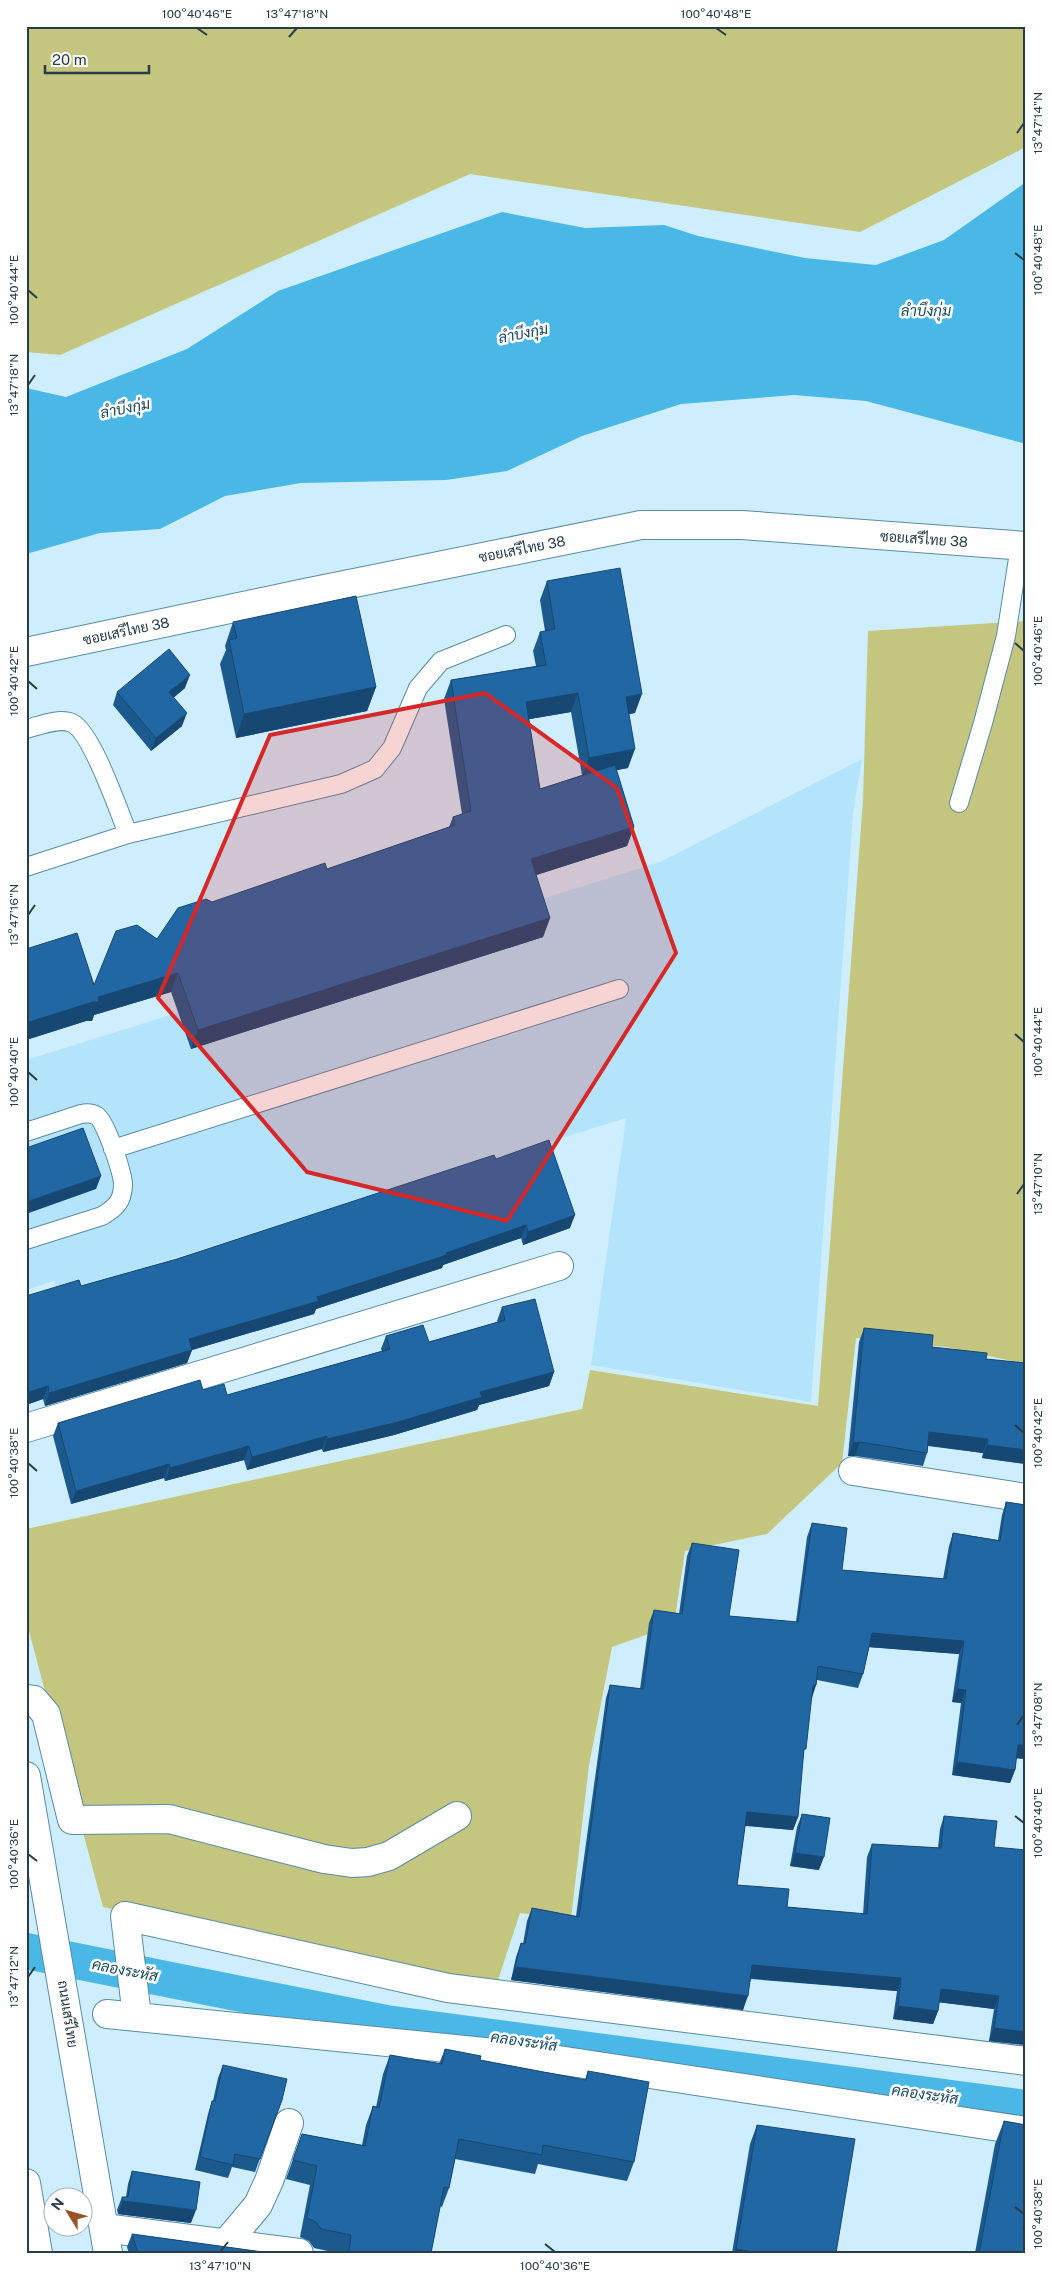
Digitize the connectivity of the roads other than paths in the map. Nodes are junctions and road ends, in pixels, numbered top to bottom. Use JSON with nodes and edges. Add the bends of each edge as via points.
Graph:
{"nodes":[{"id":1,"x":1023,"y":546,"type":"edge"},
{"id":2,"x":506,"y":635,"type":"dead end"},
{"id":3,"x":26,"y":652,"type":"edge"},
{"id":4,"x":26,"y":728,"type":"edge"},
{"id":5,"x":959,"y":803,"type":"dead end"},
{"id":6,"x":128,"y":834,"type":"junction"},
{"id":7,"x":26,"y":867,"type":"edge"},
{"id":8,"x":619,"y":989,"type":"dead end"},
{"id":9,"x":26,"y":1132,"type":"edge"},
{"id":10,"x":113,"y":1149,"type":"junction"},
{"id":11,"x":26,"y":1240,"type":"edge"},
{"id":12,"x":558,"y":1266,"type":"dead end"},
{"id":13,"x":26,"y":1428,"type":"edge"},
{"id":14,"x":854,"y":1471,"type":"dead end"},
{"id":15,"x":1026,"y":1498,"type":"edge"},
{"id":16,"x":26,"y":1699,"type":"edge"},
{"id":17,"x":26,"y":1776,"type":"edge"},
{"id":18,"x":457,"y":1816,"type":"dead end"},
{"id":19,"x":136,"y":2012,"type":"junction"},
{"id":20,"x":107,"y":2014,"type":"dead end"},
{"id":21,"x":1026,"y":2061,"type":"edge"},
{"id":22,"x":289,"y":2123,"type":"dead end"},
{"id":23,"x":1026,"y":2131,"type":"edge"},
{"id":24,"x":28,"y":2200,"type":"edge"},
{"id":25,"x":106,"y":2240,"type":"edge"},
{"id":26,"x":227,"y":2242,"type":"junction"},
{"id":27,"x":38,"y":2253,"type":"edge"},
{"id":28,"x":299,"y":2253,"type":"edge"}],
"edges":[{"from":1,"to":3,"type":"street","name":"ซอยเสรีไทย 38","via":[[742,525],[641,525]]},
{"from":1,"to":5,"type":"lane","via":[[1006,636]]},
{"from":2,"to":6,"type":"lane","via":[[441,661],[418,688],[392,748],[375,769],[341,784]]},
{"from":4,"to":6,"type":"lane","via":[[59,721],[73,723],[90,745]]},
{"from":6,"to":7,"type":"lane"},
{"from":8,"to":10,"type":"lane"},
{"from":9,"to":10,"type":"lane","via":[[89,1113],[102,1122]]},
{"from":10,"to":11,"type":"lane","via":[[123,1184],[120,1199],[113,1209],[102,1216]]},
{"from":12,"to":13,"type":"street"},
{"from":14,"to":15,"type":"street"},
{"from":16,"to":18,"type":"street","via":[[34,1700],[46,1714],[72,1820],[169,1819],[352,1863],[390,1856]]},
{"from":17,"to":25,"type":"street","name":"ถนนเสรีไทย"},
{"from":19,"to":20,"type":"street"},
{"from":19,"to":21,"type":"street","via":[[125,1916],[448,1988]]},
{"from":19,"to":23,"type":"street","via":[[545,2058]]},
{"from":22,"to":26,"type":"street","via":[[258,2205]]},
{"from":24,"to":27,"type":"street"},
{"from":25,"to":26,"type":"street"},
{"from":26,"to":28,"type":"street"}]}
